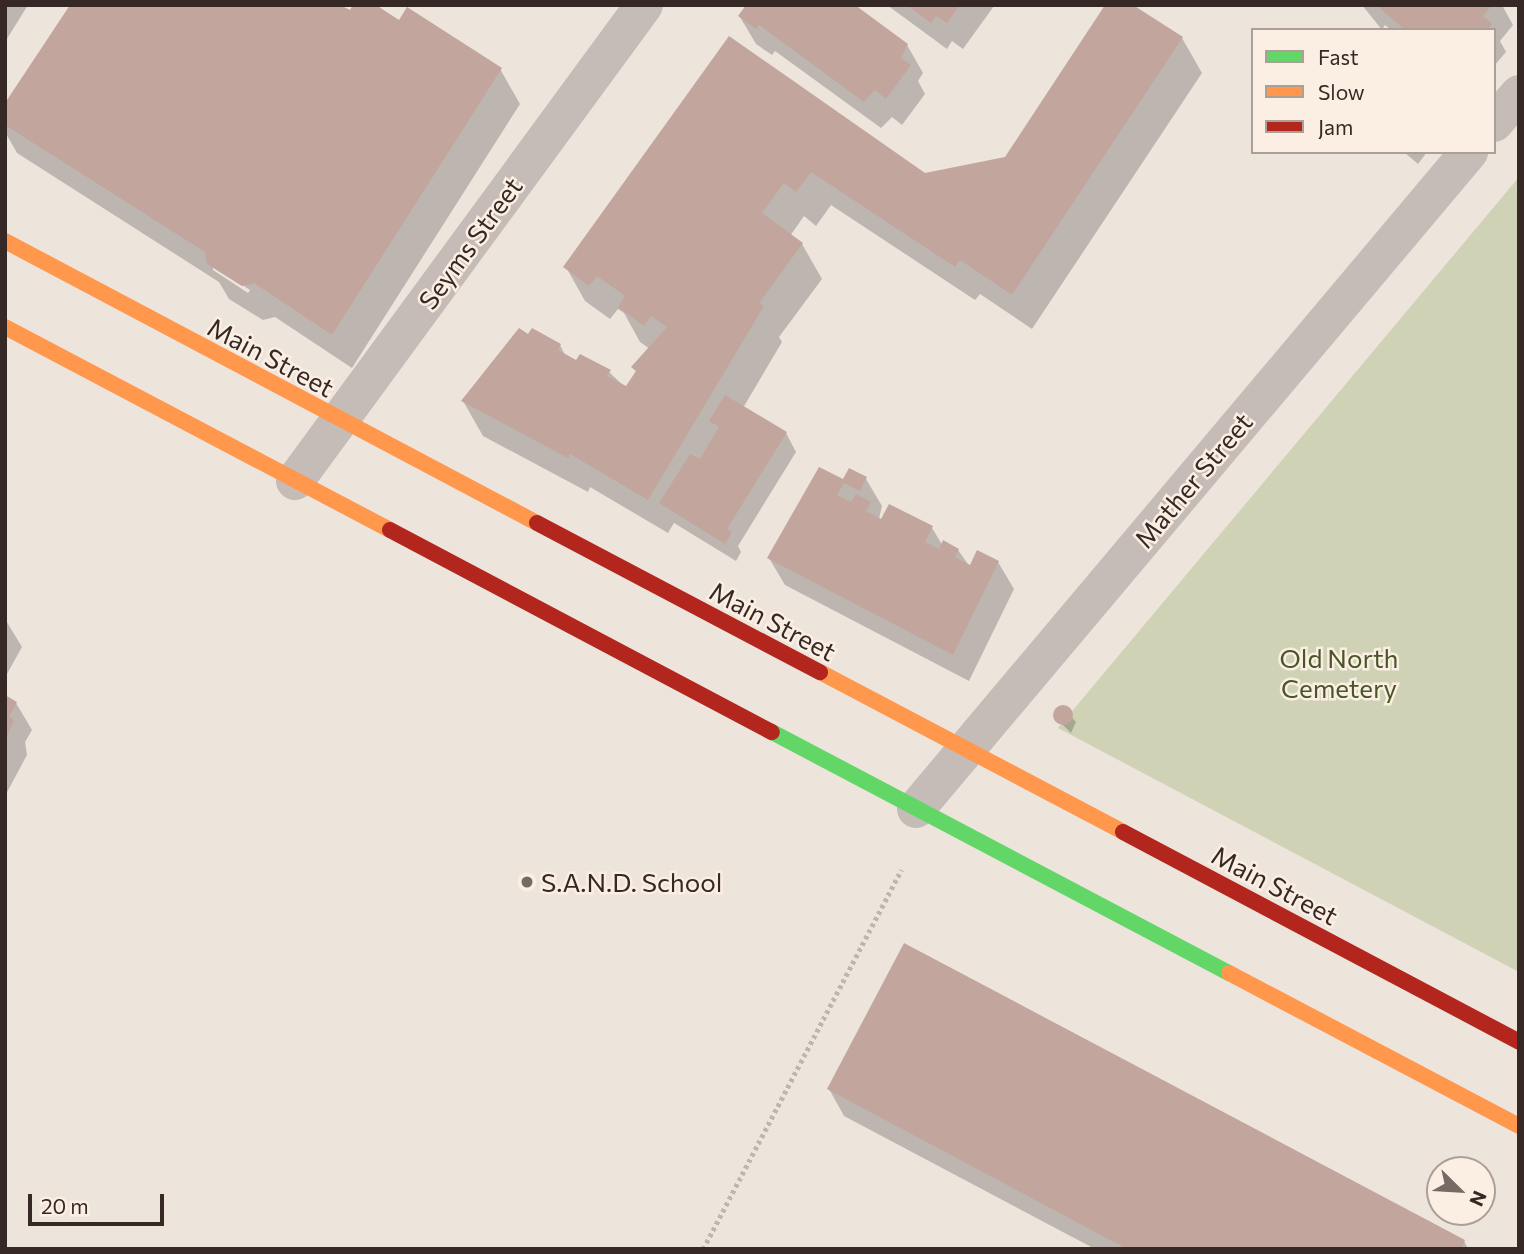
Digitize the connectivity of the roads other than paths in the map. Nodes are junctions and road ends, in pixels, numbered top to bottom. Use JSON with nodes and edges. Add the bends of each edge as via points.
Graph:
{"nodes":[{"id":1,"x":644,"y":5,"type":"edge"},
{"id":2,"x":1519,"y":94,"type":"edge"},
{"id":3,"x":1496,"y":121,"type":"edge"},
{"id":4,"x":1467,"y":154,"type":"edge"},
{"id":5,"x":5,"y":241,"type":"edge"},
{"id":6,"x":5,"y":327,"type":"edge"},
{"id":7,"x":339,"y":420,"type":"junction"},
{"id":8,"x":295,"y":481,"type":"junction"},
{"id":9,"x":966,"y":750,"type":"junction"},
{"id":10,"x":916,"y":808,"type":"junction"},
{"id":11,"x":1519,"y":1042,"type":"edge"},
{"id":12,"x":1519,"y":1126,"type":"edge"}],
"edges":[{"from":1,"to":7,"type":"street","name":"Seyms Street"},
{"from":2,"to":3,"type":"street"},
{"from":4,"to":9,"type":"street","name":"Mather Street"},
{"from":5,"to":7,"type":"main road","name":"Main Street"},
{"from":6,"to":8,"type":"main road"},
{"from":7,"to":8,"type":"street","name":"Seyms Street"},
{"from":7,"to":9,"type":"main road","name":"Main Street"},
{"from":8,"to":10,"type":"main road"},
{"from":9,"to":10,"type":"street","name":"Mather Street"},
{"from":9,"to":11,"type":"main road","name":"Main Street"},
{"from":10,"to":12,"type":"main road"}]}
